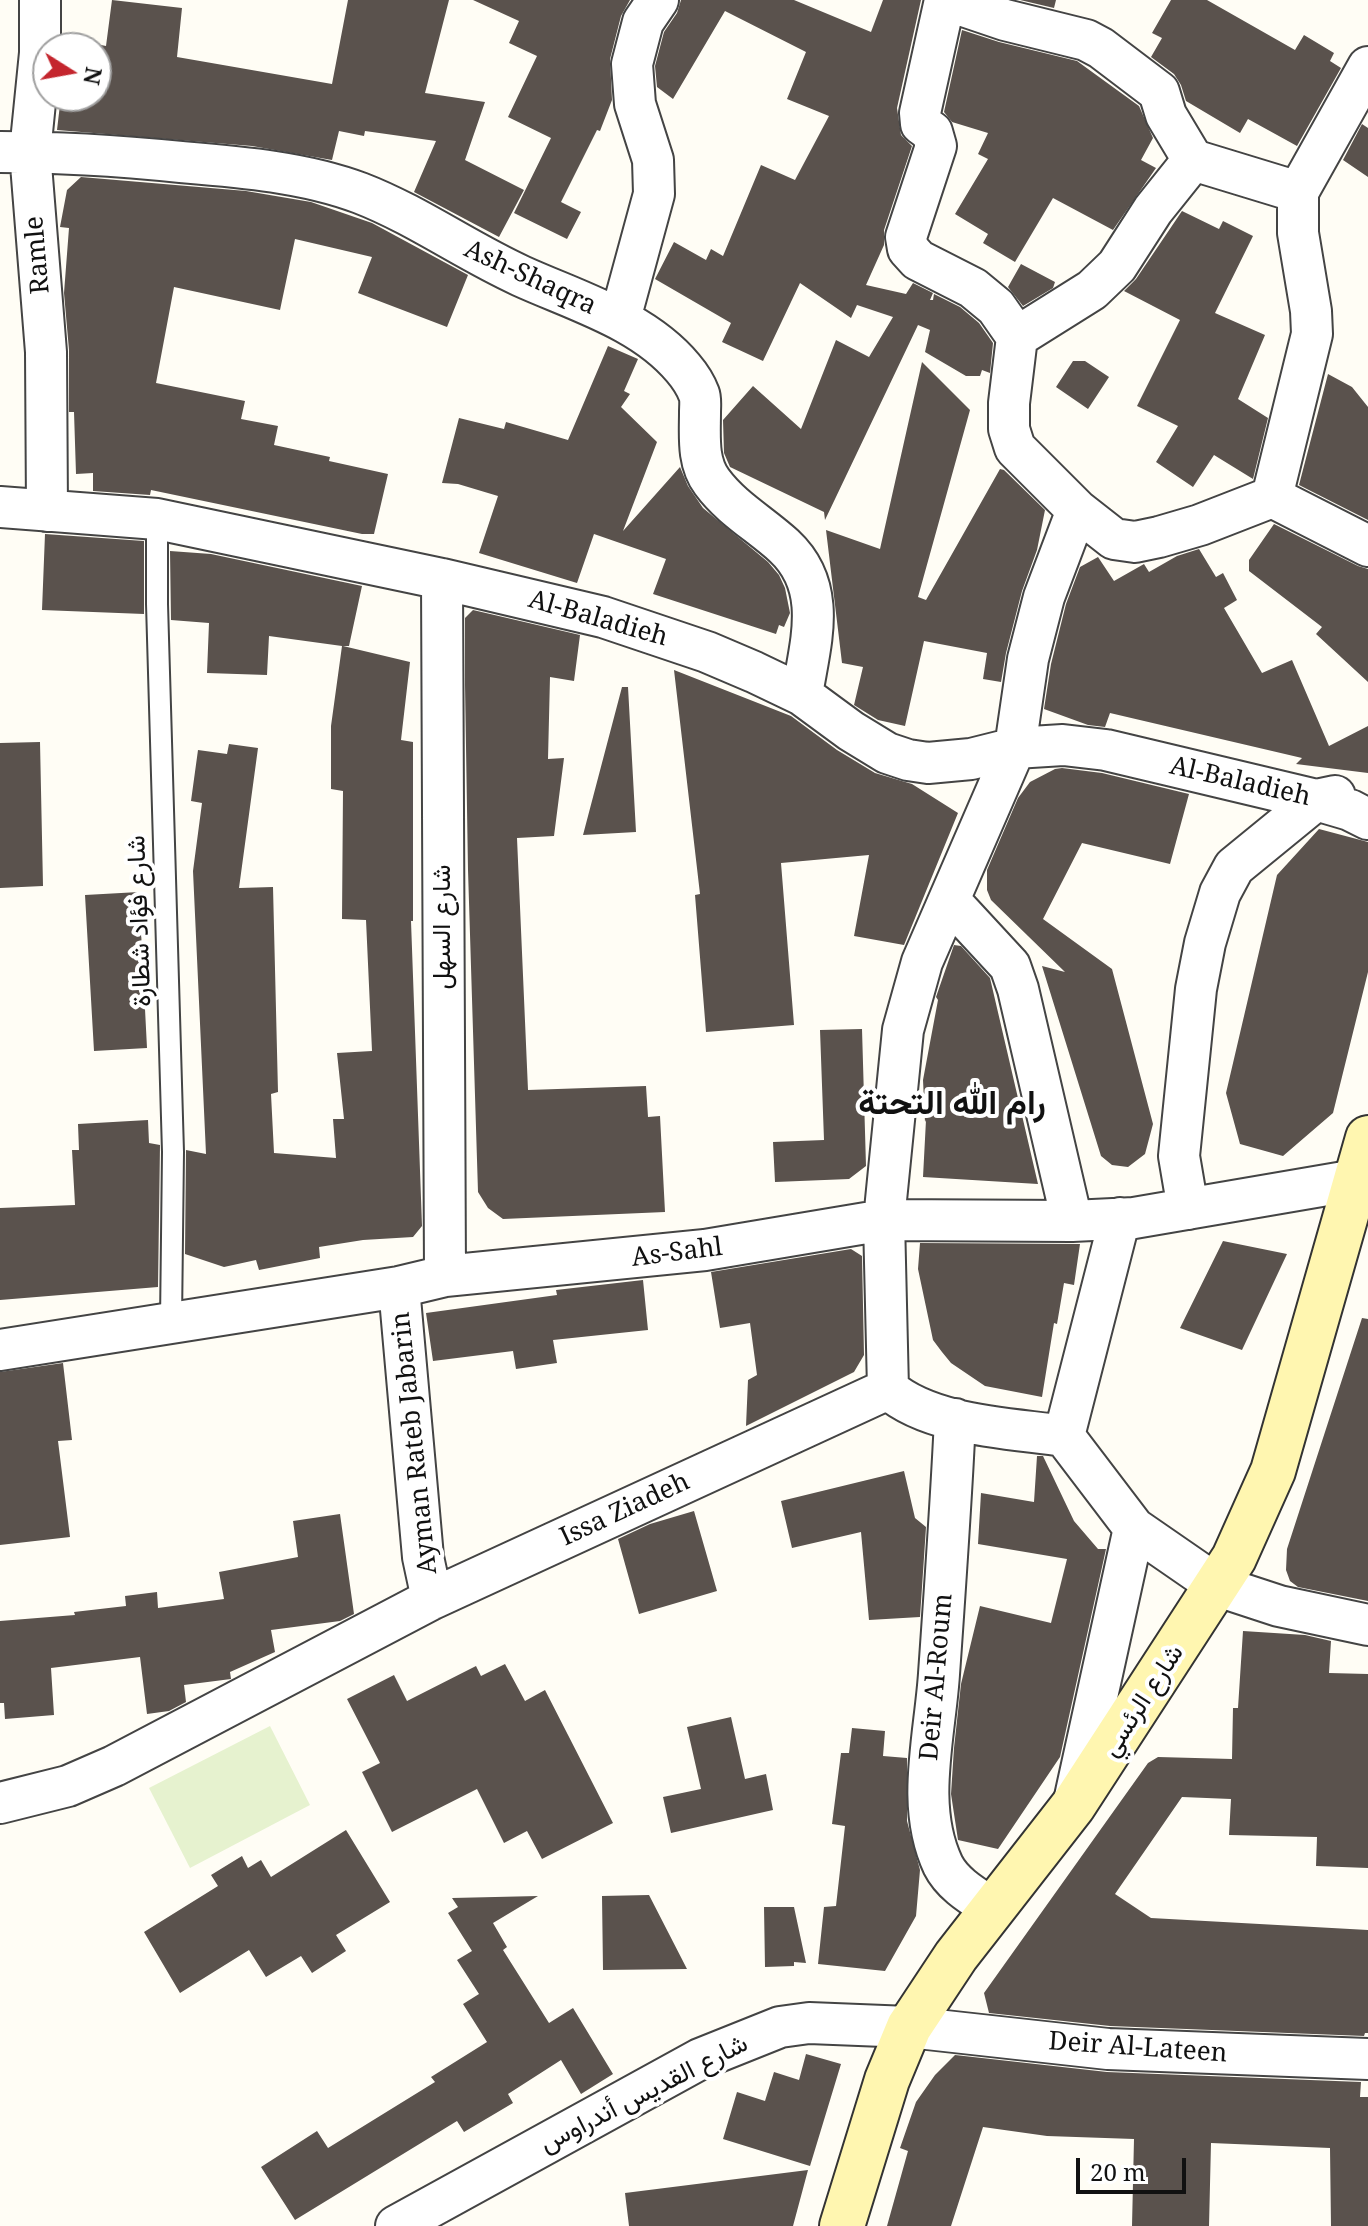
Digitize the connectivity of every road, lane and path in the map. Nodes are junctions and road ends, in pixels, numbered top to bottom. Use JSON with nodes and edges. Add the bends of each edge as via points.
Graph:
{"nodes":[{"id":1,"x":40,"y":0,"type":"edge"},
{"id":2,"x":658,"y":0,"type":"edge"},
{"id":3,"x":946,"y":0,"type":"edge"},
{"id":4,"x":1368,"y":67,"type":"edge"},
{"id":5,"x":15,"y":152,"type":"edge"},
{"id":6,"x":1193,"y":160,"type":"junction"},
{"id":7,"x":1298,"y":192,"type":"junction"},
{"id":8,"x":620,"y":319,"type":"junction"},
{"id":9,"x":1017,"y":337,"type":"junction"},
{"id":10,"x":1272,"y":497,"type":"junction"},
{"id":11,"x":0,"y":507,"type":"edge"},
{"id":12,"x":1077,"y":510,"type":"junction"},
{"id":13,"x":47,"y":511,"type":"junction"},
{"id":14,"x":157,"y":519,"type":"junction"},
{"id":15,"x":1368,"y":546,"type":"edge"},
{"id":16,"x":442,"y":579,"type":"junction"},
{"id":17,"x":802,"y":695,"type":"junction"},
{"id":18,"x":1015,"y":748,"type":"junction"},
{"id":19,"x":1368,"y":790,"type":"edge"},
{"id":20,"x":1316,"y":800,"type":"junction"},
{"id":21,"x":1368,"y":819,"type":"edge"},
{"id":22,"x":949,"y":900,"type":"junction"},
{"id":23,"x":1363,"y":1170,"type":"edge"},
{"id":24,"x":1188,"y":1209,"type":"junction"},
{"id":25,"x":1120,"y":1218,"type":"junction"},
{"id":26,"x":884,"y":1220,"type":"junction"},
{"id":27,"x":1072,"y":1221,"type":"junction"},
{"id":28,"x":445,"y":1276,"type":"junction"},
{"id":29,"x":399,"y":1287,"type":"junction"},
{"id":30,"x":171,"y":1321,"type":"junction"},
{"id":31,"x":0,"y":1350,"type":"edge"},
{"id":32,"x":888,"y":1389,"type":"junction"},
{"id":33,"x":955,"y":1419,"type":"junction"},
{"id":34,"x":1064,"y":1436,"type":"junction"},
{"id":35,"x":1134,"y":1528,"type":"junction"},
{"id":36,"x":1218,"y":1586,"type":"junction"},
{"id":37,"x":432,"y":1599,"type":"junction"},
{"id":38,"x":1368,"y":1625,"type":"edge"},
{"id":39,"x":0,"y":1803,"type":"edge"},
{"id":40,"x":1073,"y":1806,"type":"junction"},
{"id":41,"x":993,"y":1909,"type":"junction"},
{"id":42,"x":909,"y":2027,"type":"junction"},
{"id":43,"x":1368,"y":2059,"type":"edge"},
{"id":44,"x":396,"y":2226,"type":"edge"},
{"id":45,"x":842,"y":2226,"type":"edge"}],
"edges":[{"from":1,"to":5,"type":"street","name":"Ramle","via":[[40,53]]},
{"from":2,"to":8,"type":"street","via":[[643,22],[632,64],[635,104],[653,160],[654,194]]},
{"from":3,"to":6,"type":"street","via":[[1101,48],[1159,92],[1166,115]]},
{"from":3,"to":9,"type":"street","via":[[920,113],[936,146],[906,237],[908,249],[918,260],[973,288],[996,307]]},
{"from":4,"to":7,"type":"street"},
{"from":5,"to":8,"type":"street","name":"Ash-Shaqra","via":[[237,166],[317,180],[401,210],[460,246]]},
{"from":5,"to":13,"type":"street","name":"Ramle","via":[[46,352]]},
{"from":6,"to":7,"type":"street"},
{"from":6,"to":9,"type":"street","via":[[1117,266],[1080,298]]},
{"from":7,"to":10,"type":"street","via":[[1298,233],[1312,334]]},
{"from":8,"to":17,"type":"street","name":"Ash-Shaqra","via":[[683,368],[700,395],[701,456],[710,479],[732,505],[785,547],[805,577],[815,614]]},
{"from":9,"to":12,"type":"street","via":[[1009,403],[1015,448]]},
{"from":10,"to":12,"type":"street","via":[[1200,525],[1135,542],[1114,539]]},
{"from":10,"to":15,"type":"street"},
{"from":11,"to":13,"type":"street","name":"Al-Baladieh"},
{"from":12,"to":18,"type":"street","via":[[1044,597],[1028,659]]},
{"from":13,"to":14,"type":"street","name":"Al-Baladieh"},
{"from":14,"to":16,"type":"street","name":"Al-Baladieh"},
{"from":14,"to":30,"type":"lane","name":"شارع فؤاد شطارة","via":[[173,1152]]},
{"from":16,"to":17,"type":"street","name":"Al-Baladieh","via":[[603,617],[707,652]]},
{"from":16,"to":28,"type":"street","name":"شارع السهل"},
{"from":17,"to":18,"type":"street","name":"Al-Baladieh","via":[[851,731],[908,760],[971,759]]},
{"from":18,"to":20,"type":"street","name":"Al-Baladieh","via":[[1063,745],[1106,750]]},
{"from":18,"to":22,"type":"street"},
{"from":19,"to":20,"type":"street"},
{"from":20,"to":21,"type":"street","name":"Al-Baladieh"},
{"from":20,"to":24,"type":"street","via":[[1234,867],[1220,893],[1196,989],[1179,1156]]},
{"from":22,"to":26,"type":"street","via":[[922,962],[903,1030]]},
{"from":22,"to":27,"type":"street","via":[[1010,966]]},
{"from":23,"to":24,"type":"street","name":"As-Sahl"},
{"from":23,"to":36,"type":"main road","name":"شارع الرئسي","via":[[1273,1471]]},
{"from":24,"to":25,"type":"street","name":"As-Sahl"},
{"from":25,"to":27,"type":"street","name":"As-Sahl"},
{"from":25,"to":34,"type":"street"},
{"from":26,"to":27,"type":"street","name":"As-Sahl"},
{"from":26,"to":28,"type":"street","name":"As-Sahl","via":[[646,1258]]},
{"from":26,"to":32,"type":"street"},
{"from":28,"to":29,"type":"street","name":"As-Sahl"},
{"from":29,"to":30,"type":"street","name":"As-Sahl"},
{"from":29,"to":37,"type":"street","name":"Ayman Rateb Jabarin","via":[[423,1557]]},
{"from":30,"to":31,"type":"street","name":"As-Sahl"},
{"from":32,"to":33,"type":"street","via":[[908,1404]]},
{"from":32,"to":37,"type":"street","name":"Issa Ziadeh"},
{"from":33,"to":34,"type":"street"},
{"from":33,"to":41,"type":"street","name":"Deir Al-Roum","via":[[938,1703],[927,1787],[945,1868],[961,1888]]},
{"from":34,"to":35,"type":"street"},
{"from":35,"to":36,"type":"street"},
{"from":35,"to":40,"type":"street"},
{"from":36,"to":38,"type":"street","via":[[1279,1606]]},
{"from":36,"to":40,"type":"main road","name":"شارع الرئسي"},
{"from":37,"to":39,"type":"street","name":"Issa Ziadeh","via":[[114,1766],[68,1786]]},
{"from":40,"to":41,"type":"main road","name":"شارع الرئسي"},
{"from":41,"to":42,"type":"main road","name":"شارع الرئسي"},
{"from":42,"to":43,"type":"street","name":"Deir Al-Lateen","via":[[1108,2049]]},
{"from":42,"to":44,"type":"street","name":"شارع القديس أندراوس","via":[[780,2027],[700,2059]]},
{"from":42,"to":45,"type":"main road","name":"شارع الرئسي"}]}
